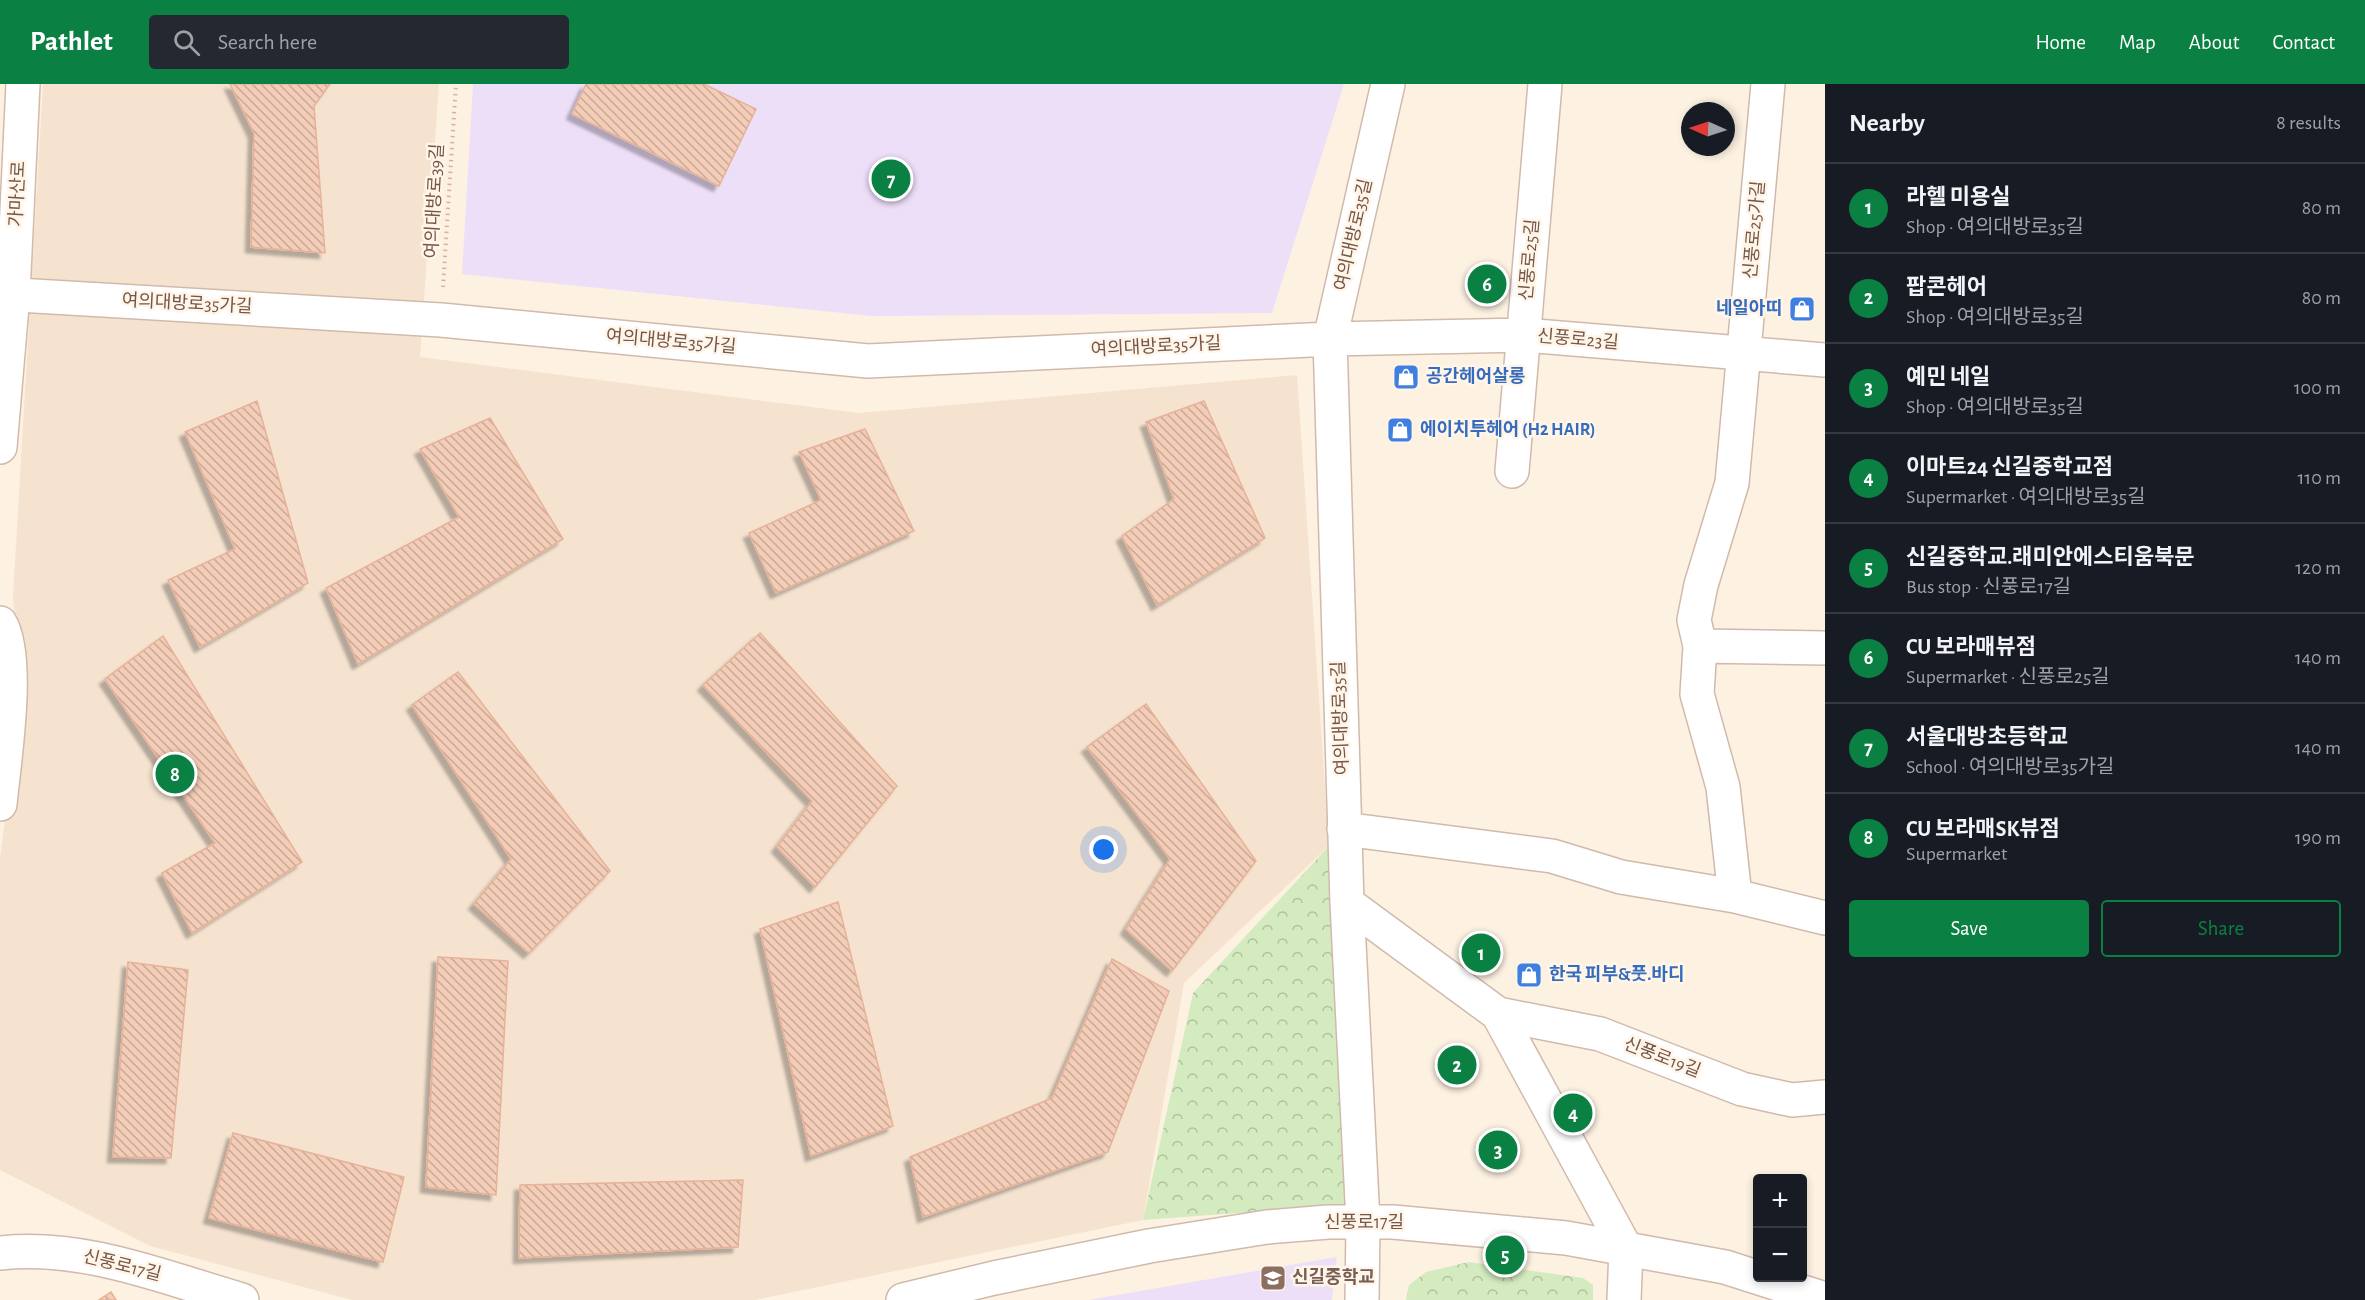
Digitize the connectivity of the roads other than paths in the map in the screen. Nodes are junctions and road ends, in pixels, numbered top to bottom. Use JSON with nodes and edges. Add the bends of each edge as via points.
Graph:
{"nodes":[{"id":1,"x":23,"y":84,"type":"edge"},
{"id":2,"x":1388,"y":84,"type":"edge"},
{"id":3,"x":1545,"y":84,"type":"edge"},
{"id":4,"x":1768,"y":84,"type":"edge"},
{"id":5,"x":7,"y":294,"type":"edge"},
{"id":6,"x":1524,"y":335,"type":"junction"},
{"id":7,"x":1330,"y":339,"type":"junction"},
{"id":8,"x":1744,"y":353,"type":"junction"},
{"id":9,"x":1825,"y":360,"type":"edge"},
{"id":10,"x":2,"y":412,"type":"edge"},
{"id":11,"x":0,"y":447,"type":"edge"},
{"id":12,"x":1512,"y":471,"type":"dead end"},
{"id":13,"x":0,"y":622,"type":"edge"},
{"id":14,"x":1700,"y":646,"type":"junction"},
{"id":15,"x":1825,"y":648,"type":"edge"},
{"id":16,"x":0,"y":804,"type":"edge"},
{"id":17,"x":1344,"y":829,"type":"junction"},
{"id":18,"x":1735,"y":896,"type":"junction"},
{"id":19,"x":1347,"y":903,"type":"junction"},
{"id":20,"x":1825,"y":918,"type":"edge"},
{"id":21,"x":1498,"y":1014,"type":"junction"},
{"id":22,"x":1825,"y":1096,"type":"edge"},
{"id":23,"x":1363,"y":1222,"type":"junction"},
{"id":24,"x":1626,"y":1249,"type":"junction"},
{"id":25,"x":0,"y":1252,"type":"edge"},
{"id":26,"x":1825,"y":1299,"type":"edge"},
{"id":27,"x":242,"y":1300,"type":"edge"},
{"id":28,"x":903,"y":1300,"type":"edge"},
{"id":29,"x":1362,"y":1300,"type":"edge"},
{"id":30,"x":1624,"y":1300,"type":"edge"}],
"edges":[{"from":1,"to":5,"type":"street","name":"가마산로"},
{"from":2,"to":7,"type":"street","name":"여의대방로35길"},
{"from":3,"to":6,"type":"street","name":"신풍로25길"},
{"from":4,"to":8,"type":"street","name":"신풍로25가길"},
{"from":5,"to":7,"type":"street","name":"여의대방로35가길","via":[[441,320],[868,360]]},
{"from":5,"to":10,"type":"street","name":"가마산로"},
{"from":6,"to":7,"type":"street","name":"신풍로23길"},
{"from":6,"to":8,"type":"street","name":"신풍로23길"},
{"from":6,"to":12,"type":"street","name":"신풍로25길"},
{"from":7,"to":17,"type":"street","name":"여의대방로35길"},
{"from":8,"to":9,"type":"street","name":"신풍로23길"},
{"from":8,"to":14,"type":"street","name":"신풍로25가길","via":[[1732,483],[1694,620]]},
{"from":10,"to":11,"type":"street","name":"가마산로"},
{"from":13,"to":16,"type":"street","via":[[6,633],[11,700]]},
{"from":14,"to":15,"type":"street"},
{"from":14,"to":18,"type":"street","name":"신풍로25가길","via":[[1697,694],[1723,787]]},
{"from":17,"to":18,"type":"street","via":[[1552,855],[1621,877]]},
{"from":17,"to":19,"type":"street","name":"여의대방로35길"},
{"from":18,"to":20,"type":"street"},
{"from":19,"to":21,"type":"street"},
{"from":19,"to":23,"type":"street","name":"여의대방로35길"},
{"from":21,"to":22,"type":"street","name":"신풍로19길","via":[[1600,1034],[1742,1089],[1792,1100]]},
{"from":21,"to":24,"type":"street"},
{"from":23,"to":24,"type":"street","name":"신풍로17길","via":[[1466,1227]]},
{"from":23,"to":28,"type":"street","name":"신풍로17길","via":[[1267,1227],[1149,1246]]},
{"from":23,"to":29,"type":"street","name":"여의대방로35길"},
{"from":24,"to":26,"type":"street","name":"신풍로17길","via":[[1725,1267]]},
{"from":24,"to":30,"type":"street"},
{"from":25,"to":27,"type":"street","name":"신풍로17길","via":[[46,1252],[120,1263]]}]}
